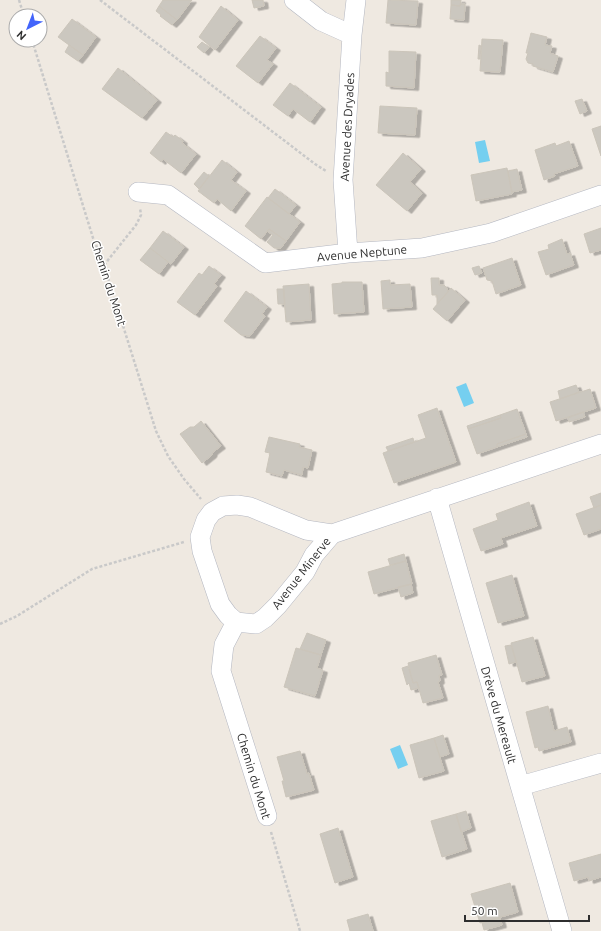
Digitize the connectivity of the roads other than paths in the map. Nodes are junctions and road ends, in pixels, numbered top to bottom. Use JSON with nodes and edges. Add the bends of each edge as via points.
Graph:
{"nodes":[{"id":1,"x":294,"y":0,"type":"edge"},
{"id":2,"x":356,"y":0,"type":"edge"},
{"id":3,"x":352,"y":35,"type":"junction"},
{"id":4,"x":138,"y":192,"type":"road end"},
{"id":5,"x":601,"y":195,"type":"edge"},
{"id":6,"x":348,"y":254,"type":"junction"},
{"id":7,"x":601,"y":444,"type":"edge"},
{"id":8,"x":437,"y":498,"type":"junction"},
{"id":9,"x":332,"y":534,"type":"junction"},
{"id":10,"x":236,"y":622,"type":"junction"},
{"id":11,"x":601,"y":763,"type":"edge"},
{"id":12,"x":520,"y":786,"type":"junction"},
{"id":13,"x":267,"y":816,"type":"road end"},
{"id":14,"x":562,"y":931,"type":"edge"}],
"edges":[{"from":1,"to":3,"type":"street","via":[[322,21]]},
{"from":2,"to":3,"type":"street","name":"Avenue des Dryades"},
{"from":3,"to":6,"type":"street","name":"Avenue des Dryades","via":[[344,180]]},
{"from":4,"to":6,"type":"street","name":"Avenue Neptune","via":[[168,195],[264,263]]},
{"from":5,"to":6,"type":"street","name":"Avenue Neptune","via":[[491,233],[422,248]]},
{"from":7,"to":8,"type":"street","name":"Avenue Minerve"},
{"from":8,"to":9,"type":"street","name":"Avenue Minerve"},
{"from":8,"to":12,"type":"street","name":"Drève du Mereault"},
{"from":9,"to":10,"type":"street","name":"Avenue Minerve","via":[[314,555],[305,572],[265,618],[256,624]]},
{"from":9,"to":10,"type":"street","name":"Avenue Minerve","via":[[306,530],[250,507],[223,506],[212,512],[200,537],[202,551],[220,604]]},
{"from":10,"to":13,"type":"street","name":"Chemin du Mont","via":[[224,645],[221,671]]},
{"from":11,"to":12,"type":"street"},
{"from":12,"to":14,"type":"street","name":"Drève du Mereault"}]}
